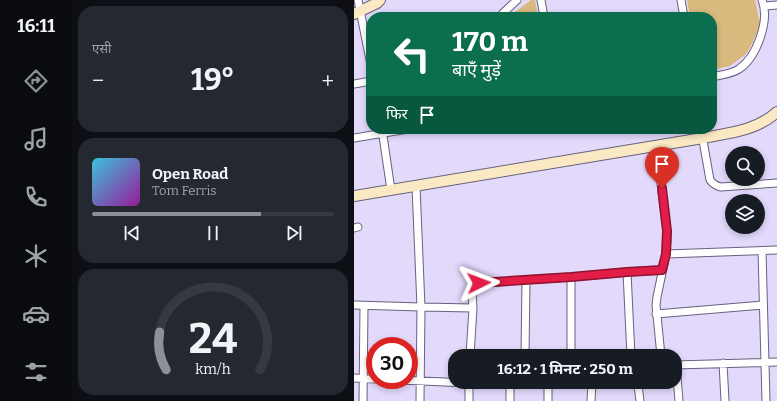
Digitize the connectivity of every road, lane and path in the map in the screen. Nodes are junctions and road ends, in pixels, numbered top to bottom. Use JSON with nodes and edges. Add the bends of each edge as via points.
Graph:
{"nodes":[{"id":1,"x":358,"y":0,"type":"edge"},
{"id":2,"x":380,"y":0,"type":"edge"},
{"id":3,"x":517,"y":0,"type":"edge"},
{"id":4,"x":541,"y":0,"type":"edge"},
{"id":5,"x":681,"y":0,"type":"edge"},
{"id":6,"x":764,"y":3,"type":"edge"},
{"id":7,"x":777,"y":5,"type":"edge"},
{"id":8,"x":503,"y":12,"type":"edge"},
{"id":9,"x":543,"y":12,"type":"edge"},
{"id":10,"x":683,"y":12,"type":"edge"},
{"id":11,"x":357,"y":13,"type":"edge"},
{"id":12,"x":366,"y":46,"type":"edge"},
{"id":13,"x":717,"y":76,"type":"edge"},
{"id":14,"x":366,"y":82,"type":"edge"},
{"id":15,"x":354,"y":84,"type":"edge"},
{"id":16,"x":777,"y":112,"type":"edge"},
{"id":17,"x":717,"y":132,"type":"edge"},
{"id":18,"x":370,"y":134,"type":"edge"},
{"id":19,"x":382,"y":134,"type":"edge"},
{"id":20,"x":702,"y":134,"type":"edge"},
{"id":21,"x":354,"y":138,"type":"edge"},
{"id":22,"x":656,"y":145,"type":"junction"},
{"id":23,"x":777,"y":183,"type":"edge"},
{"id":24,"x":416,"y":186,"type":"junction"},
{"id":25,"x":391,"y":190,"type":"junction"},
{"id":26,"x":354,"y":196,"type":"edge"},
{"id":27,"x":762,"y":250,"type":"junction"},
{"id":28,"x":777,"y":250,"type":"edge"},
{"id":29,"x":666,"y":254,"type":"junction"},
{"id":30,"x":662,"y":270,"type":"junction"},
{"id":31,"x":627,"y":272,"type":"junction"},
{"id":32,"x":571,"y":277,"type":"junction"},
{"id":33,"x":526,"y":280,"type":"junction"},
{"id":34,"x":354,"y":305,"type":"edge"},
{"id":35,"x":763,"y":305,"type":"junction"},
{"id":36,"x":364,"y":306,"type":"junction"},
{"id":37,"x":421,"y":307,"type":"junction"},
{"id":38,"x":473,"y":308,"type":"junction"},
{"id":39,"x":656,"y":314,"type":"junction"},
{"id":40,"x":470,"y":349,"type":"edge"},
{"id":41,"x":525,"y":349,"type":"edge"},
{"id":42,"x":571,"y":349,"type":"edge"},
{"id":43,"x":631,"y":349,"type":"edge"},
{"id":44,"x":661,"y":349,"type":"edge"},
{"id":45,"x":765,"y":362,"type":"junction"},
{"id":46,"x":777,"y":362,"type":"edge"},
{"id":47,"x":723,"y":363,"type":"junction"},
{"id":48,"x":682,"y":365,"type":"edge"},
{"id":49,"x":354,"y":378,"type":"edge"},
{"id":50,"x":364,"y":379,"type":"junction"},
{"id":51,"x":418,"y":381,"type":"edge"},
{"id":52,"x":421,"y":381,"type":"junction"},
{"id":53,"x":448,"y":382,"type":"edge"},
{"id":54,"x":469,"y":389,"type":"edge"},
{"id":55,"x":510,"y":389,"type":"edge"},
{"id":56,"x":548,"y":389,"type":"edge"},
{"id":57,"x":592,"y":389,"type":"edge"},
{"id":58,"x":638,"y":389,"type":"edge"},
{"id":59,"x":678,"y":389,"type":"edge"},
{"id":60,"x":363,"y":401,"type":"edge"},
{"id":61,"x":420,"y":401,"type":"edge"},
{"id":62,"x":469,"y":401,"type":"edge"},
{"id":63,"x":510,"y":401,"type":"edge"},
{"id":64,"x":548,"y":401,"type":"edge"},
{"id":65,"x":592,"y":401,"type":"edge"},
{"id":66,"x":640,"y":401,"type":"edge"},
{"id":67,"x":679,"y":401,"type":"edge"},
{"id":68,"x":725,"y":401,"type":"edge"},
{"id":69,"x":766,"y":401,"type":"edge"}],
"edges":[{"from":1,"to":11,"type":"street"},
{"from":2,"to":11,"type":"street"},
{"from":3,"to":8,"type":"street"},
{"from":4,"to":9,"type":"street"},
{"from":5,"to":10,"type":"street"},
{"from":6,"to":7,"type":"street"},
{"from":6,"to":13,"type":"street","via":[[764,24],[750,59],[738,70]]},
{"from":11,"to":12,"type":"street"},
{"from":14,"to":15,"type":"street"},
{"from":16,"to":17,"type":"street","via":[[769,120],[749,129]]},
{"from":18,"to":21,"type":"street"},
{"from":19,"to":25,"type":"street"},
{"from":20,"to":22,"type":"street"},
{"from":20,"to":23,"type":"street","via":[[710,180],[716,186]]},
{"from":22,"to":24,"type":"street"},
{"from":22,"to":29,"type":"street","via":[[667,231]]},
{"from":24,"to":25,"type":"street"},
{"from":24,"to":37,"type":"street"},
{"from":25,"to":26,"type":"street"},
{"from":27,"to":28,"type":"street"},
{"from":27,"to":29,"type":"street"},
{"from":27,"to":35,"type":"street"},
{"from":29,"to":30,"type":"street"},
{"from":30,"to":31,"type":"street"},
{"from":30,"to":39,"type":"street"},
{"from":31,"to":32,"type":"street"},
{"from":31,"to":43,"type":"street"},
{"from":32,"to":33,"type":"street"},
{"from":32,"to":42,"type":"street"},
{"from":33,"to":38,"type":"street","via":[[475,284],[472,291]]},
{"from":33,"to":41,"type":"street"},
{"from":34,"to":36,"type":"street"},
{"from":35,"to":39,"type":"street"},
{"from":35,"to":45,"type":"street"},
{"from":36,"to":37,"type":"street"},
{"from":36,"to":50,"type":"street"},
{"from":37,"to":38,"type":"street"},
{"from":37,"to":52,"type":"street"},
{"from":38,"to":40,"type":"street"},
{"from":39,"to":44,"type":"street"},
{"from":45,"to":46,"type":"street"},
{"from":45,"to":47,"type":"street"},
{"from":45,"to":69,"type":"street"},
{"from":47,"to":48,"type":"street"},
{"from":47,"to":68,"type":"street"},
{"from":49,"to":50,"type":"street"},
{"from":50,"to":60,"type":"street"},
{"from":51,"to":52,"type":"street"},
{"from":52,"to":53,"type":"street"},
{"from":52,"to":61,"type":"street"},
{"from":54,"to":62,"type":"street"},
{"from":55,"to":63,"type":"street"},
{"from":56,"to":64,"type":"street"},
{"from":57,"to":65,"type":"street"},
{"from":58,"to":66,"type":"street"},
{"from":59,"to":67,"type":"street"}]}
